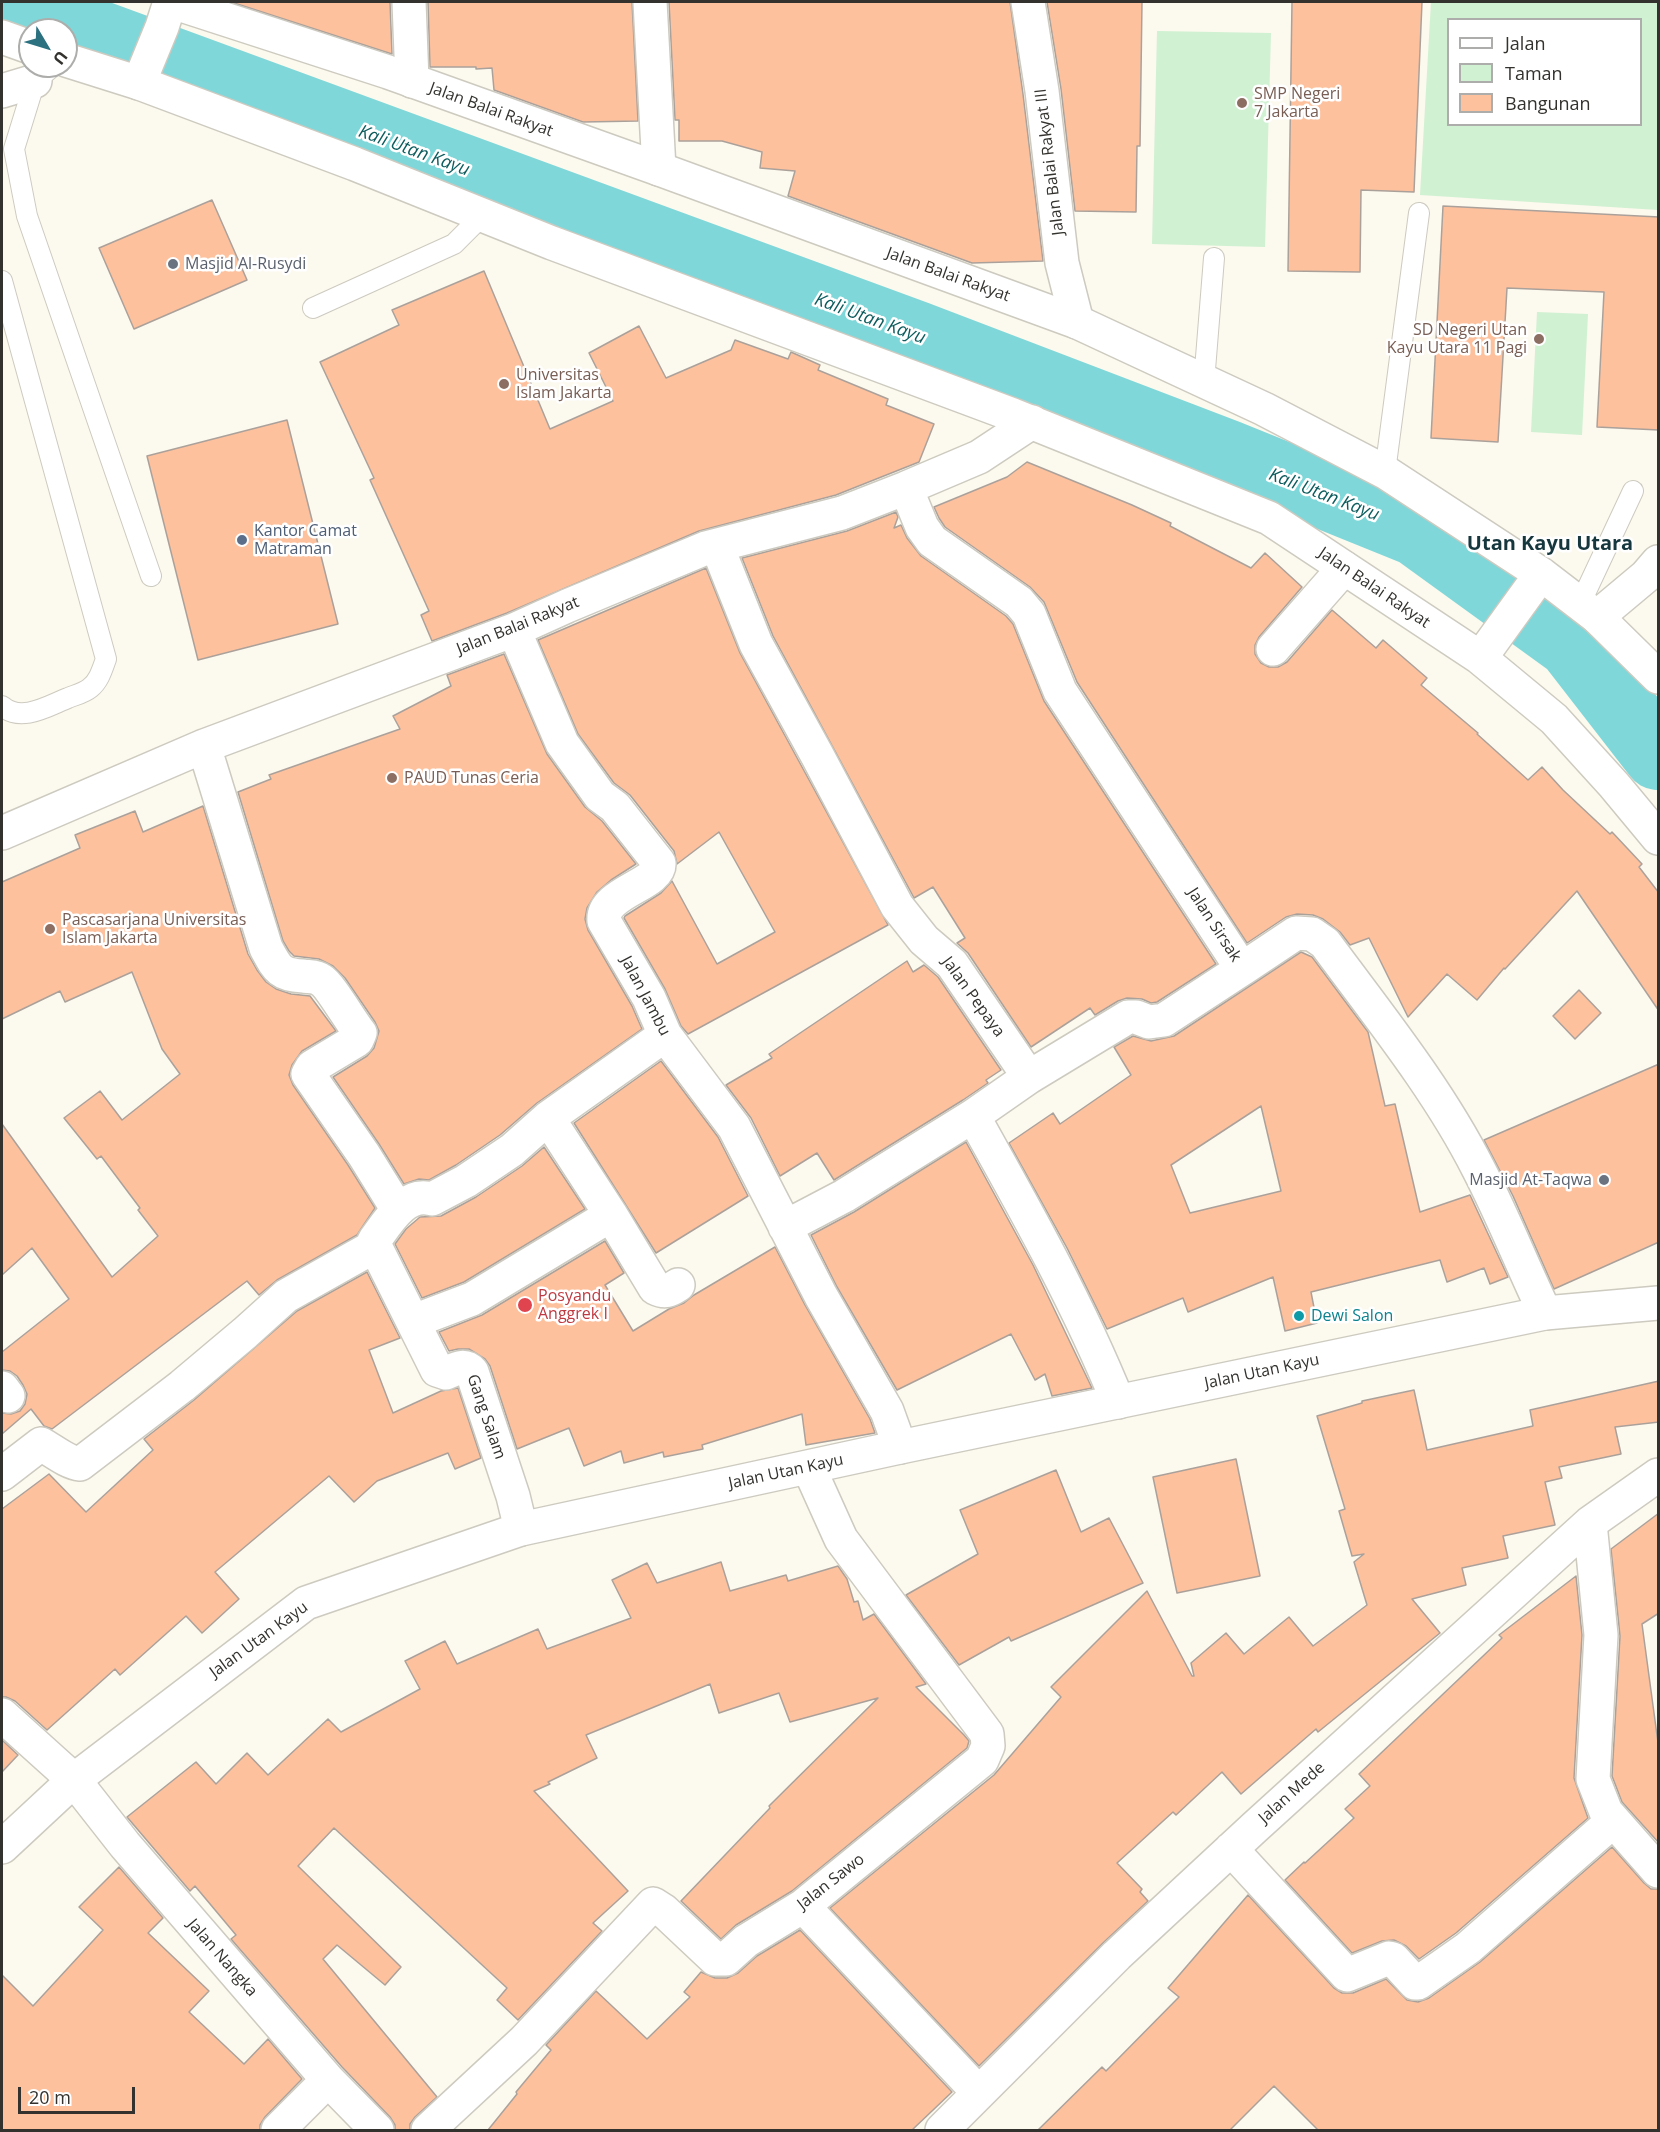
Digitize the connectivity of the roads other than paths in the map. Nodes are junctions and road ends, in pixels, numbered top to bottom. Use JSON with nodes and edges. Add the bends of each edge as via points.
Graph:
{"nodes":[{"id":1,"x":409,"y":2,"type":"edge"},
{"id":2,"x":650,"y":2,"type":"edge"},
{"id":3,"x":1028,"y":2,"type":"edge"},
{"id":4,"x":168,"y":10,"type":"edge"},
{"id":5,"x":2,"y":38,"type":"edge"},
{"id":6,"x":18,"y":43,"type":"edge"},
{"id":7,"x":78,"y":63,"type":"edge"},
{"id":8,"x":34,"y":78,"type":"edge"},
{"id":9,"x":42,"y":78,"type":"edge"},
{"id":10,"x":140,"y":78,"type":"junction"},
{"id":11,"x":412,"y":81,"type":"junction"},
{"id":12,"x":2,"y":91,"type":"edge"},
{"id":13,"x":8,"y":151,"type":"edge"},
{"id":14,"x":660,"y":169,"type":"junction"},
{"id":15,"x":1419,"y":213,"type":"dead end"},
{"id":16,"x":483,"y":215,"type":"junction"},
{"id":17,"x":1214,"y":258,"type":"dead end"},
{"id":18,"x":2,"y":281,"type":"edge"},
{"id":19,"x":313,"y":308,"type":"dead end"},
{"id":20,"x":1077,"y":322,"type":"junction"},
{"id":21,"x":1204,"y":382,"type":"junction"},
{"id":22,"x":1032,"y":422,"type":"junction"},
{"id":23,"x":1385,"y":472,"type":"junction"},
{"id":24,"x":906,"y":488,"type":"junction"},
{"id":25,"x":1633,"y":491,"type":"dead end"},
{"id":26,"x":717,"y":546,"type":"junction"},
{"id":27,"x":1659,"y":562,"type":"edge"},
{"id":28,"x":1344,"y":568,"type":"junction"},
{"id":29,"x":151,"y":576,"type":"dead end"},
{"id":30,"x":1535,"y":583,"type":"junction"},
{"id":31,"x":1589,"y":611,"type":"junction"},
{"id":32,"x":514,"y":630,"type":"junction"},
{"id":33,"x":1273,"y":649,"type":"dead end"},
{"id":34,"x":1484,"y":652,"type":"junction"},
{"id":35,"x":1659,"y":677,"type":"edge"},
{"id":36,"x":2,"y":706,"type":"edge"},
{"id":37,"x":204,"y":746,"type":"junction"},
{"id":38,"x":2,"y":833,"type":"edge"},
{"id":39,"x":1659,"y":838,"type":"edge"},
{"id":40,"x":1242,"y":969,"type":"junction"},
{"id":41,"x":665,"y":1035,"type":"junction"},
{"id":42,"x":1029,"y":1077,"type":"junction"},
{"id":43,"x":973,"y":1116,"type":"junction"},
{"id":44,"x":548,"y":1118,"type":"junction"},
{"id":45,"x":398,"y":1210,"type":"junction"},
{"id":46,"x":611,"y":1215,"type":"junction"},
{"id":47,"x":785,"y":1227,"type":"junction"},
{"id":48,"x":375,"y":1246,"type":"junction"},
{"id":49,"x":678,"y":1285,"type":"dead end"},
{"id":50,"x":1659,"y":1303,"type":"edge"},
{"id":51,"x":1545,"y":1313,"type":"junction"},
{"id":52,"x":414,"y":1320,"type":"junction"},
{"id":53,"x":1118,"y":1402,"type":"junction"},
{"id":54,"x":900,"y":1447,"type":"junction"},
{"id":55,"x":809,"y":1468,"type":"junction"},
{"id":56,"x":2,"y":1474,"type":"edge"},
{"id":57,"x":1659,"y":1475,"type":"edge"},
{"id":58,"x":1590,"y":1523,"type":"junction"},
{"id":59,"x":521,"y":1529,"type":"junction"},
{"id":60,"x":2,"y":1715,"type":"edge"},
{"id":61,"x":74,"y":1780,"type":"junction"},
{"id":62,"x":1613,"y":1821,"type":"junction"},
{"id":63,"x":2,"y":1847,"type":"edge"},
{"id":64,"x":1231,"y":1848,"type":"junction"},
{"id":65,"x":1659,"y":1871,"type":"edge"},
{"id":66,"x":803,"y":1906,"type":"junction"},
{"id":67,"x":328,"y":2080,"type":"junction"},
{"id":68,"x":978,"y":2092,"type":"junction"},
{"id":69,"x":278,"y":2130,"type":"edge"},
{"id":70,"x":377,"y":2130,"type":"edge"},
{"id":71,"x":428,"y":2130,"type":"edge"},
{"id":72,"x":942,"y":2130,"type":"edge"}],
"edges":[{"from":1,"to":11,"type":"street"},
{"from":2,"to":14,"type":"street"},
{"from":3,"to":20,"type":"street","name":"Jalan Balai Rakyat III","via":[[1062,263]]},
{"from":4,"to":10,"type":"street"},
{"from":4,"to":11,"type":"street","name":"Jalan Balai Rakyat"},
{"from":5,"to":6,"type":"street"},
{"from":7,"to":10,"type":"street","name":"Jalan Balai Rakyat"},
{"from":8,"to":12,"type":"street"},
{"from":9,"to":13,"type":"lane"},
{"from":10,"to":16,"type":"street","name":"Jalan Balai Rakyat"},
{"from":11,"to":14,"type":"street","name":"Jalan Balai Rakyat"},
{"from":13,"to":29,"type":"lane"},
{"from":14,"to":20,"type":"street","name":"Jalan Balai Rakyat"},
{"from":15,"to":23,"type":"lane"},
{"from":16,"to":19,"type":"lane","via":[[454,244]]},
{"from":16,"to":22,"type":"street","name":"Jalan Balai Rakyat"},
{"from":17,"to":21,"type":"lane"},
{"from":18,"to":36,"type":"lane","via":[[106,660],[89,689],[32,713]]},
{"from":20,"to":21,"type":"street","name":"Jalan Balai Rakyat"},
{"from":21,"to":23,"type":"street","name":"Jalan Balai Rakyat"},
{"from":22,"to":24,"type":"street","name":"Jalan Balai Rakyat","via":[[979,457]]},
{"from":22,"to":28,"type":"street","name":"Jalan Balai Rakyat","via":[[1269,518]]},
{"from":23,"to":30,"type":"street","name":"Jalan Balai Rakyat"},
{"from":24,"to":26,"type":"street","name":"Jalan Balai Rakyat","via":[[842,513]]},
{"from":24,"to":40,"type":"street","name":"Jalan Sirsak","via":[[932,541],[1019,602],[1029,614],[1060,691]]},
{"from":25,"to":31,"type":"lane"},
{"from":26,"to":32,"type":"street","name":"Jalan Balai Rakyat"},
{"from":26,"to":42,"type":"street","name":"Jalan Pepaya","via":[[756,644],[897,906],[924,940],[952,964]]},
{"from":27,"to":31,"type":"street","via":[[1646,576]]},
{"from":28,"to":33,"type":"street"},
{"from":28,"to":34,"type":"street","name":"Jalan Balai Rakyat"},
{"from":30,"to":31,"type":"street","name":"Jalan Balai Rakyat"},
{"from":30,"to":34,"type":"street"},
{"from":31,"to":35,"type":"street","name":"Jalan Balai Rakyat"},
{"from":32,"to":37,"type":"street","name":"Jalan Balai Rakyat"},
{"from":32,"to":41,"type":"street","name":"Jalan Jambu","via":[[562,743],[600,796],[615,807],[659,863],[656,874],[607,907],[604,921],[649,998]]},
{"from":34,"to":39,"type":"street","name":"Jalan Balai Rakyat","via":[[1554,719]]},
{"from":37,"to":38,"type":"street","name":"Jalan Balai Rakyat"},
{"from":37,"to":45,"type":"street","via":[[272,959],[288,976],[324,982],[360,1032],[357,1040],[312,1066],[308,1074]]},
{"from":40,"to":42,"type":"street","via":[[1164,1020],[1149,1022],[1128,1017]]},
{"from":40,"to":51,"type":"street","name":"Jalan Sirsak","via":[[1296,933],[1312,934],[1324,943],[1429,1088],[1478,1167]]},
{"from":41,"to":44,"type":"street"},
{"from":41,"to":47,"type":"street","name":"Jalan Jambu","via":[[734,1127]]},
{"from":42,"to":43,"type":"street"},
{"from":43,"to":47,"type":"street","via":[[844,1196]]},
{"from":43,"to":53,"type":"street","via":[[1050,1254]]},
{"from":44,"to":45,"type":"street","via":[[512,1150],[466,1181],[432,1199],[414,1198]]},
{"from":44,"to":46,"type":"street"},
{"from":45,"to":48,"type":"street","via":[[374,1241]]},
{"from":46,"to":49,"type":"street","via":[[656,1288],[663,1292]]},
{"from":46,"to":52,"type":"street","via":[[472,1299]]},
{"from":47,"to":54,"type":"street","name":"Jalan Jambu","via":[[887,1411]]},
{"from":48,"to":52,"type":"street","name":"Gang Salam"},
{"from":48,"to":56,"type":"street","via":[[286,1296],[182,1386],[80,1464],[41,1444]]},
{"from":50,"to":51,"type":"street","name":"Jalan Utan Kayu"},
{"from":51,"to":53,"type":"street","name":"Jalan Utan Kayu"},
{"from":52,"to":59,"type":"street","name":"Gang Salam","via":[[437,1370],[446,1373],[464,1366],[472,1372]]},
{"from":53,"to":54,"type":"street","name":"Jalan Utan Kayu"},
{"from":54,"to":55,"type":"street","name":"Jalan Utan Kayu"},
{"from":55,"to":59,"type":"street","name":"Jalan Utan Kayu"},
{"from":55,"to":66,"type":"street","name":"Jalan Sawo","via":[[841,1539],[987,1734],[988,1746],[982,1760]]},
{"from":57,"to":58,"type":"street","name":"Jalan Mede"},
{"from":58,"to":62,"type":"street","via":[[1601,1635],[1593,1779]]},
{"from":58,"to":64,"type":"street","name":"Jalan Mede"},
{"from":59,"to":61,"type":"street","name":"Jalan Utan Kayu","via":[[306,1603]]},
{"from":60,"to":61,"type":"street","name":"Jalan Nangka"},
{"from":61,"to":63,"type":"street","name":"Jalan Utan Kayu"},
{"from":61,"to":67,"type":"street","name":"Jalan Nangka","via":[[125,1845]]},
{"from":62,"to":64,"type":"street","via":[[1468,1948],[1419,1983],[1389,1958],[1347,1975]]},
{"from":62,"to":65,"type":"street"},
{"from":64,"to":68,"type":"street","name":"Jalan Mede"},
{"from":66,"to":68,"type":"street"},
{"from":66,"to":71,"type":"street","name":"Jalan Sawo","via":[[746,1941],[726,1959],[715,1959],[653,1904],[524,2041]]},
{"from":67,"to":69,"type":"street"},
{"from":67,"to":70,"type":"street","name":"Jalan Nangka"},
{"from":68,"to":72,"type":"street","name":"Jalan Mede"}]}
